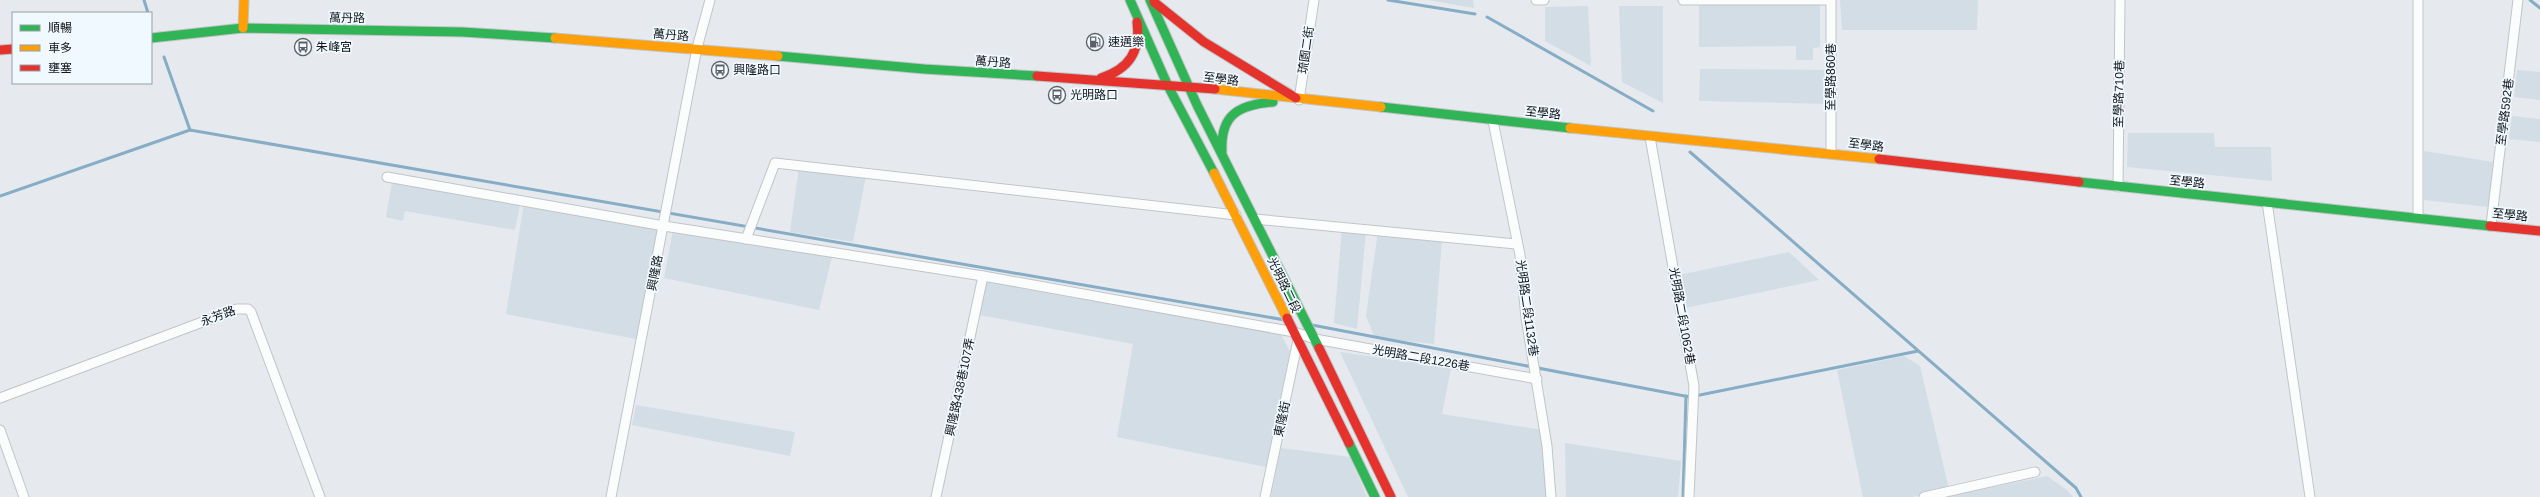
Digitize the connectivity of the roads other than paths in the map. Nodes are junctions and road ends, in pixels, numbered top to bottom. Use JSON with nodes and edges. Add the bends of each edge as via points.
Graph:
{"nodes":[{"id":1,"x":244,"y":0,"type":"edge"},
{"id":2,"x":710,"y":0,"type":"edge"},
{"id":3,"x":1151,"y":0,"type":"edge"},
{"id":4,"x":1314,"y":0,"type":"edge"},
{"id":5,"x":1536,"y":0,"type":"edge"},
{"id":6,"x":1544,"y":0,"type":"edge"},
{"id":7,"x":1683,"y":0,"type":"edge"},
{"id":8,"x":1831,"y":0,"type":"edge"},
{"id":9,"x":2120,"y":0,"type":"edge"},
{"id":10,"x":2418,"y":0,"type":"edge"},
{"id":11,"x":2518,"y":0,"type":"edge"},
{"id":12,"x":1131,"y":3,"type":"edge"},
{"id":13,"x":243,"y":28,"type":"junction"},
{"id":14,"x":152,"y":38,"type":"edge"},
{"id":15,"x":697,"y":48,"type":"junction"},
{"id":16,"x":12,"y":49,"type":"edge"},
{"id":17,"x":0,"y":50,"type":"edge"},
{"id":18,"x":1092,"y":80,"type":"junction"},
{"id":19,"x":1168,"y":86,"type":"junction"},
{"id":20,"x":1188,"y":86,"type":"junction"},
{"id":21,"x":1299,"y":100,"type":"junction"},
{"id":22,"x":1493,"y":120,"type":"junction"},
{"id":23,"x":1650,"y":137,"type":"junction"},
{"id":24,"x":1831,"y":153,"type":"junction"},
{"id":25,"x":1222,"y":154,"type":"junction"},
{"id":26,"x":387,"y":177,"type":"dead end"},
{"id":27,"x":2118,"y":187,"type":"junction"},
{"id":28,"x":2267,"y":202,"type":"junction"},
{"id":29,"x":1236,"y":215,"type":"junction"},
{"id":30,"x":665,"y":218,"type":"junction"},
{"id":31,"x":2418,"y":218,"type":"junction"},
{"id":32,"x":1255,"y":219,"type":"junction"},
{"id":33,"x":2491,"y":225,"type":"junction"},
{"id":34,"x":2540,"y":231,"type":"edge"},
{"id":35,"x":749,"y":232,"type":"junction"},
{"id":36,"x":1516,"y":244,"type":"junction"},
{"id":37,"x":983,"y":276,"type":"junction"},
{"id":38,"x":1299,"y":336,"type":"junction"},
{"id":39,"x":1315,"y":339,"type":"junction"},
{"id":40,"x":1537,"y":379,"type":"junction"},
{"id":41,"x":0,"y":398,"type":"edge"},
{"id":42,"x":0,"y":430,"type":"edge"},
{"id":43,"x":2035,"y":472,"type":"dead end"},
{"id":44,"x":24,"y":497,"type":"edge"},
{"id":45,"x":320,"y":497,"type":"edge"},
{"id":46,"x":611,"y":497,"type":"edge"},
{"id":47,"x":936,"y":497,"type":"edge"},
{"id":48,"x":1265,"y":497,"type":"edge"},
{"id":49,"x":1375,"y":497,"type":"edge"},
{"id":50,"x":1391,"y":497,"type":"edge"},
{"id":51,"x":1551,"y":497,"type":"edge"},
{"id":52,"x":1689,"y":497,"type":"edge"},
{"id":53,"x":1924,"y":497,"type":"edge"},
{"id":54,"x":2310,"y":497,"type":"edge"}],
"edges":[{"from":1,"to":13,"type":"street"},
{"from":2,"to":15,"type":"street","name":"興隆路"},
{"from":3,"to":20,"type":"street","name":"光明路二段"},
{"from":3,"to":21,"type":"street","via":[[1175,23]]},
{"from":4,"to":21,"type":"street","name":"琉園二街"},
{"from":5,"to":6,"type":"street"},
{"from":7,"to":8,"type":"street"},
{"from":8,"to":24,"type":"street","name":"至學路860巷"},
{"from":9,"to":27,"type":"street","name":"至學路710巷"},
{"from":10,"to":31,"type":"street"},
{"from":11,"to":33,"type":"street","name":"至學路592巷"},
{"from":12,"to":18,"type":"street","via":[[1138,29],[1137,49],[1129,65],[1113,75]]},
{"from":12,"to":19,"type":"street","name":"光明路二段"},
{"from":13,"to":14,"type":"street","name":"萬丹路"},
{"from":13,"to":15,"type":"street","name":"萬丹路","via":[[462,32]]},
{"from":15,"to":18,"type":"street","name":"萬丹路","via":[[924,69]]},
{"from":15,"to":30,"type":"street","name":"興隆路"},
{"from":16,"to":17,"type":"street"},
{"from":18,"to":19,"type":"street","name":"萬丹路"},
{"from":19,"to":20,"type":"street","name":"萬丹路"},
{"from":19,"to":29,"type":"street","name":"光明路二段"},
{"from":20,"to":21,"type":"street","name":"至學路"},
{"from":20,"to":25,"type":"street","name":"光明路二段"},
{"from":21,"to":22,"type":"street","name":"至學路"},
{"from":21,"to":25,"type":"street","via":[[1242,106],[1229,117],[1223,130],[1220,141]]},
{"from":22,"to":23,"type":"street","name":"至學路"},
{"from":22,"to":36,"type":"street","name":"光明路二段1132巷"},
{"from":23,"to":24,"type":"street","name":"至學路"},
{"from":23,"to":52,"type":"street","name":"光明路二段1062巷","via":[[1694,386]]},
{"from":24,"to":27,"type":"street","name":"至學路"},
{"from":25,"to":32,"type":"street","name":"光明路二段"},
{"from":26,"to":30,"type":"street","name":"光明路二段1226巷"},
{"from":27,"to":28,"type":"street","name":"至學路"},
{"from":28,"to":31,"type":"street","name":"至學路"},
{"from":28,"to":54,"type":"street"},
{"from":29,"to":35,"type":"street","via":[[776,163]]},
{"from":29,"to":38,"type":"street","name":"光明路二段"},
{"from":30,"to":35,"type":"street","name":"光明路二段1226巷"},
{"from":30,"to":46,"type":"street","name":"興隆路"},
{"from":31,"to":33,"type":"street","name":"至學路"},
{"from":32,"to":36,"type":"street"},
{"from":32,"to":39,"type":"street","name":"光明路二段"},
{"from":33,"to":34,"type":"street","name":"至學路"},
{"from":35,"to":37,"type":"street","name":"光明路二段1226巷"},
{"from":36,"to":40,"type":"street","name":"光明路二段1132巷"},
{"from":37,"to":38,"type":"street","name":"光明路二段1226巷"},
{"from":37,"to":47,"type":"street","name":"興隆路438巷107弄"},
{"from":38,"to":39,"type":"street","name":"光明路二段1226巷"},
{"from":38,"to":48,"type":"street","name":"東隆街"},
{"from":38,"to":49,"type":"street","name":"光明路二段"},
{"from":39,"to":40,"type":"street","name":"光明路二段1226巷"},
{"from":39,"to":50,"type":"street","name":"光明路二段"},
{"from":40,"to":51,"type":"street","name":"光明路二段1132巷","via":[[1547,446]]},
{"from":41,"to":45,"type":"street","name":"永芳路","via":[[237,309],[248,309]]},
{"from":42,"to":44,"type":"street"},
{"from":43,"to":53,"type":"street"}]}
